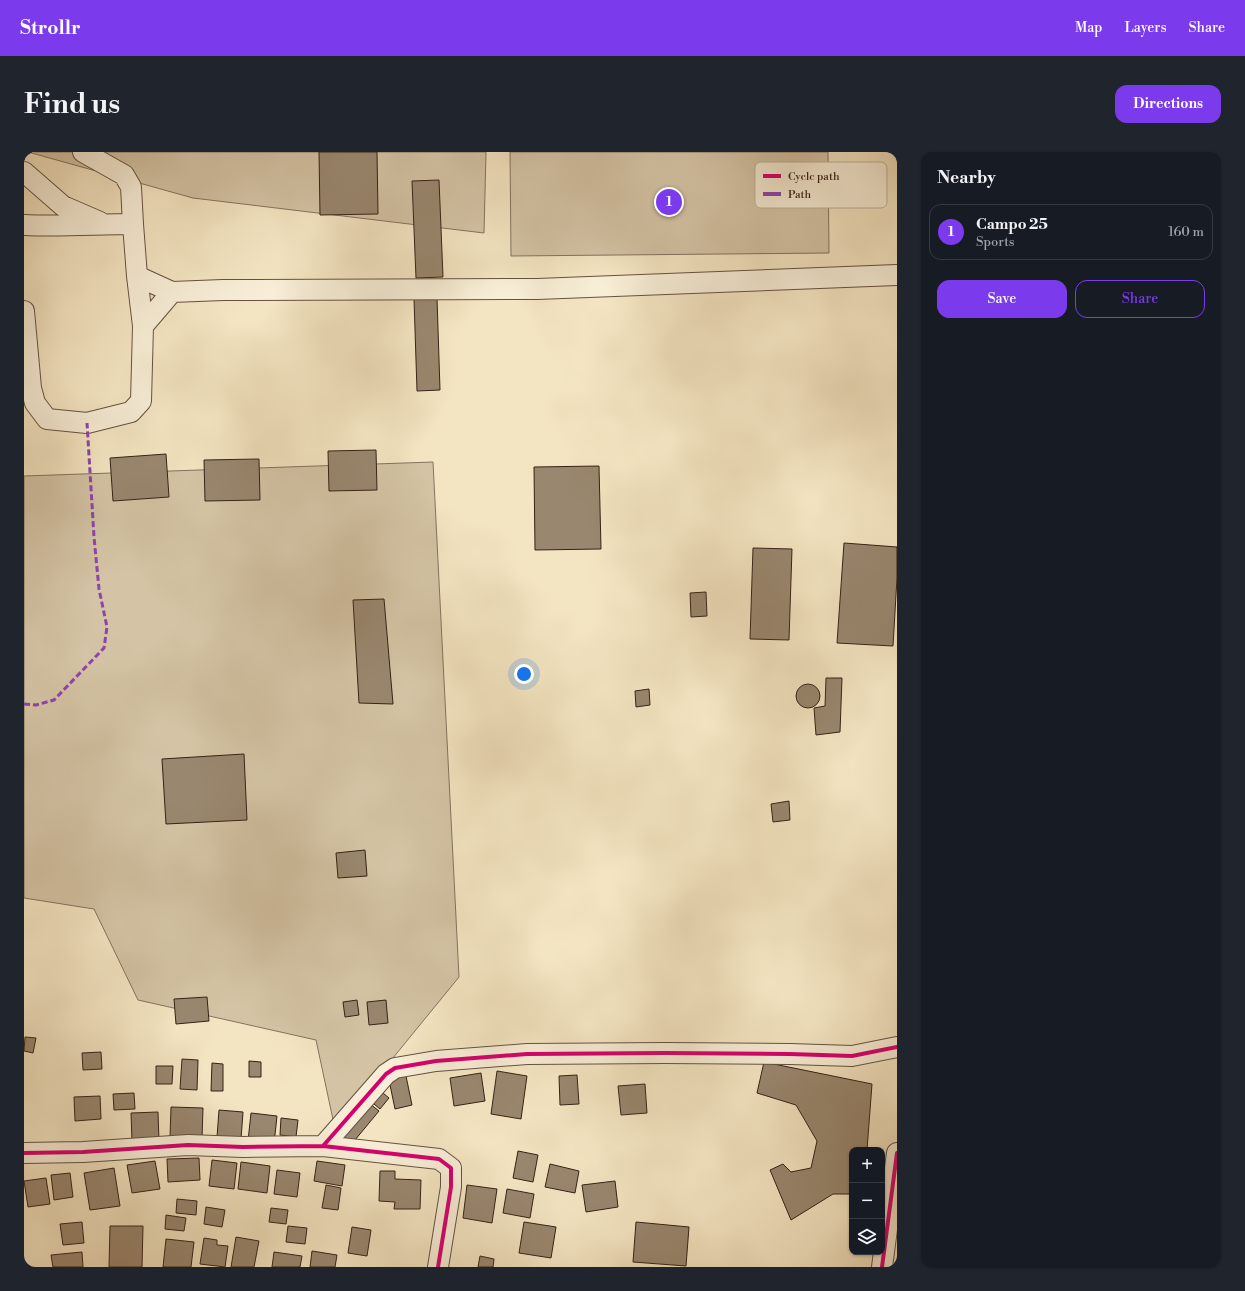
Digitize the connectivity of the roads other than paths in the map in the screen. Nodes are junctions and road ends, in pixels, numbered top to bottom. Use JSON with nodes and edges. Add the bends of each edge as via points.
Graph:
{"nodes":[{"id":1,"x":83,"y":152,"type":"edge"},
{"id":2,"x":24,"y":172,"type":"edge"},
{"id":3,"x":105,"y":224,"type":"junction"},
{"id":4,"x":133,"y":224,"type":"junction"},
{"id":5,"x":24,"y":225,"type":"edge"},
{"id":6,"x":897,"y":275,"type":"edge"},
{"id":7,"x":137,"y":276,"type":"junction"},
{"id":8,"x":172,"y":292,"type":"junction"},
{"id":9,"x":24,"y":311,"type":"edge"},
{"id":10,"x":143,"y":326,"type":"junction"},
{"id":11,"x":897,"y":1047,"type":"edge"},
{"id":12,"x":323,"y":1146,"type":"junction"},
{"id":13,"x":24,"y":1153,"type":"edge"},
{"id":14,"x":897,"y":1153,"type":"edge"},
{"id":15,"x":438,"y":1267,"type":"edge"},
{"id":16,"x":882,"y":1267,"type":"edge"}],
"edges":[{"from":1,"to":4,"type":"street","via":[[124,175],[130,187]]},
{"from":2,"to":3,"type":"street","via":[[63,206]]},
{"from":3,"to":4,"type":"street"},
{"from":3,"to":5,"type":"street"},
{"from":4,"to":7,"type":"street"},
{"from":6,"to":8,"type":"street","via":[[537,289]]},
{"from":7,"to":8,"type":"street"},
{"from":7,"to":10,"type":"street"},
{"from":8,"to":10,"type":"street"},
{"from":9,"to":10,"type":"street","via":[[31,388],[35,403],[47,418],[87,423],[130,412],[141,401]]},
{"from":11,"to":12,"type":"street","via":[[852,1056],[527,1054],[436,1061],[395,1068],[386,1074]]},
{"from":12,"to":13,"type":"street","via":[[188,1145]]},
{"from":12,"to":15,"type":"street","via":[[438,1159],[451,1168],[451,1187]]},
{"from":14,"to":16,"type":"street"}]}
